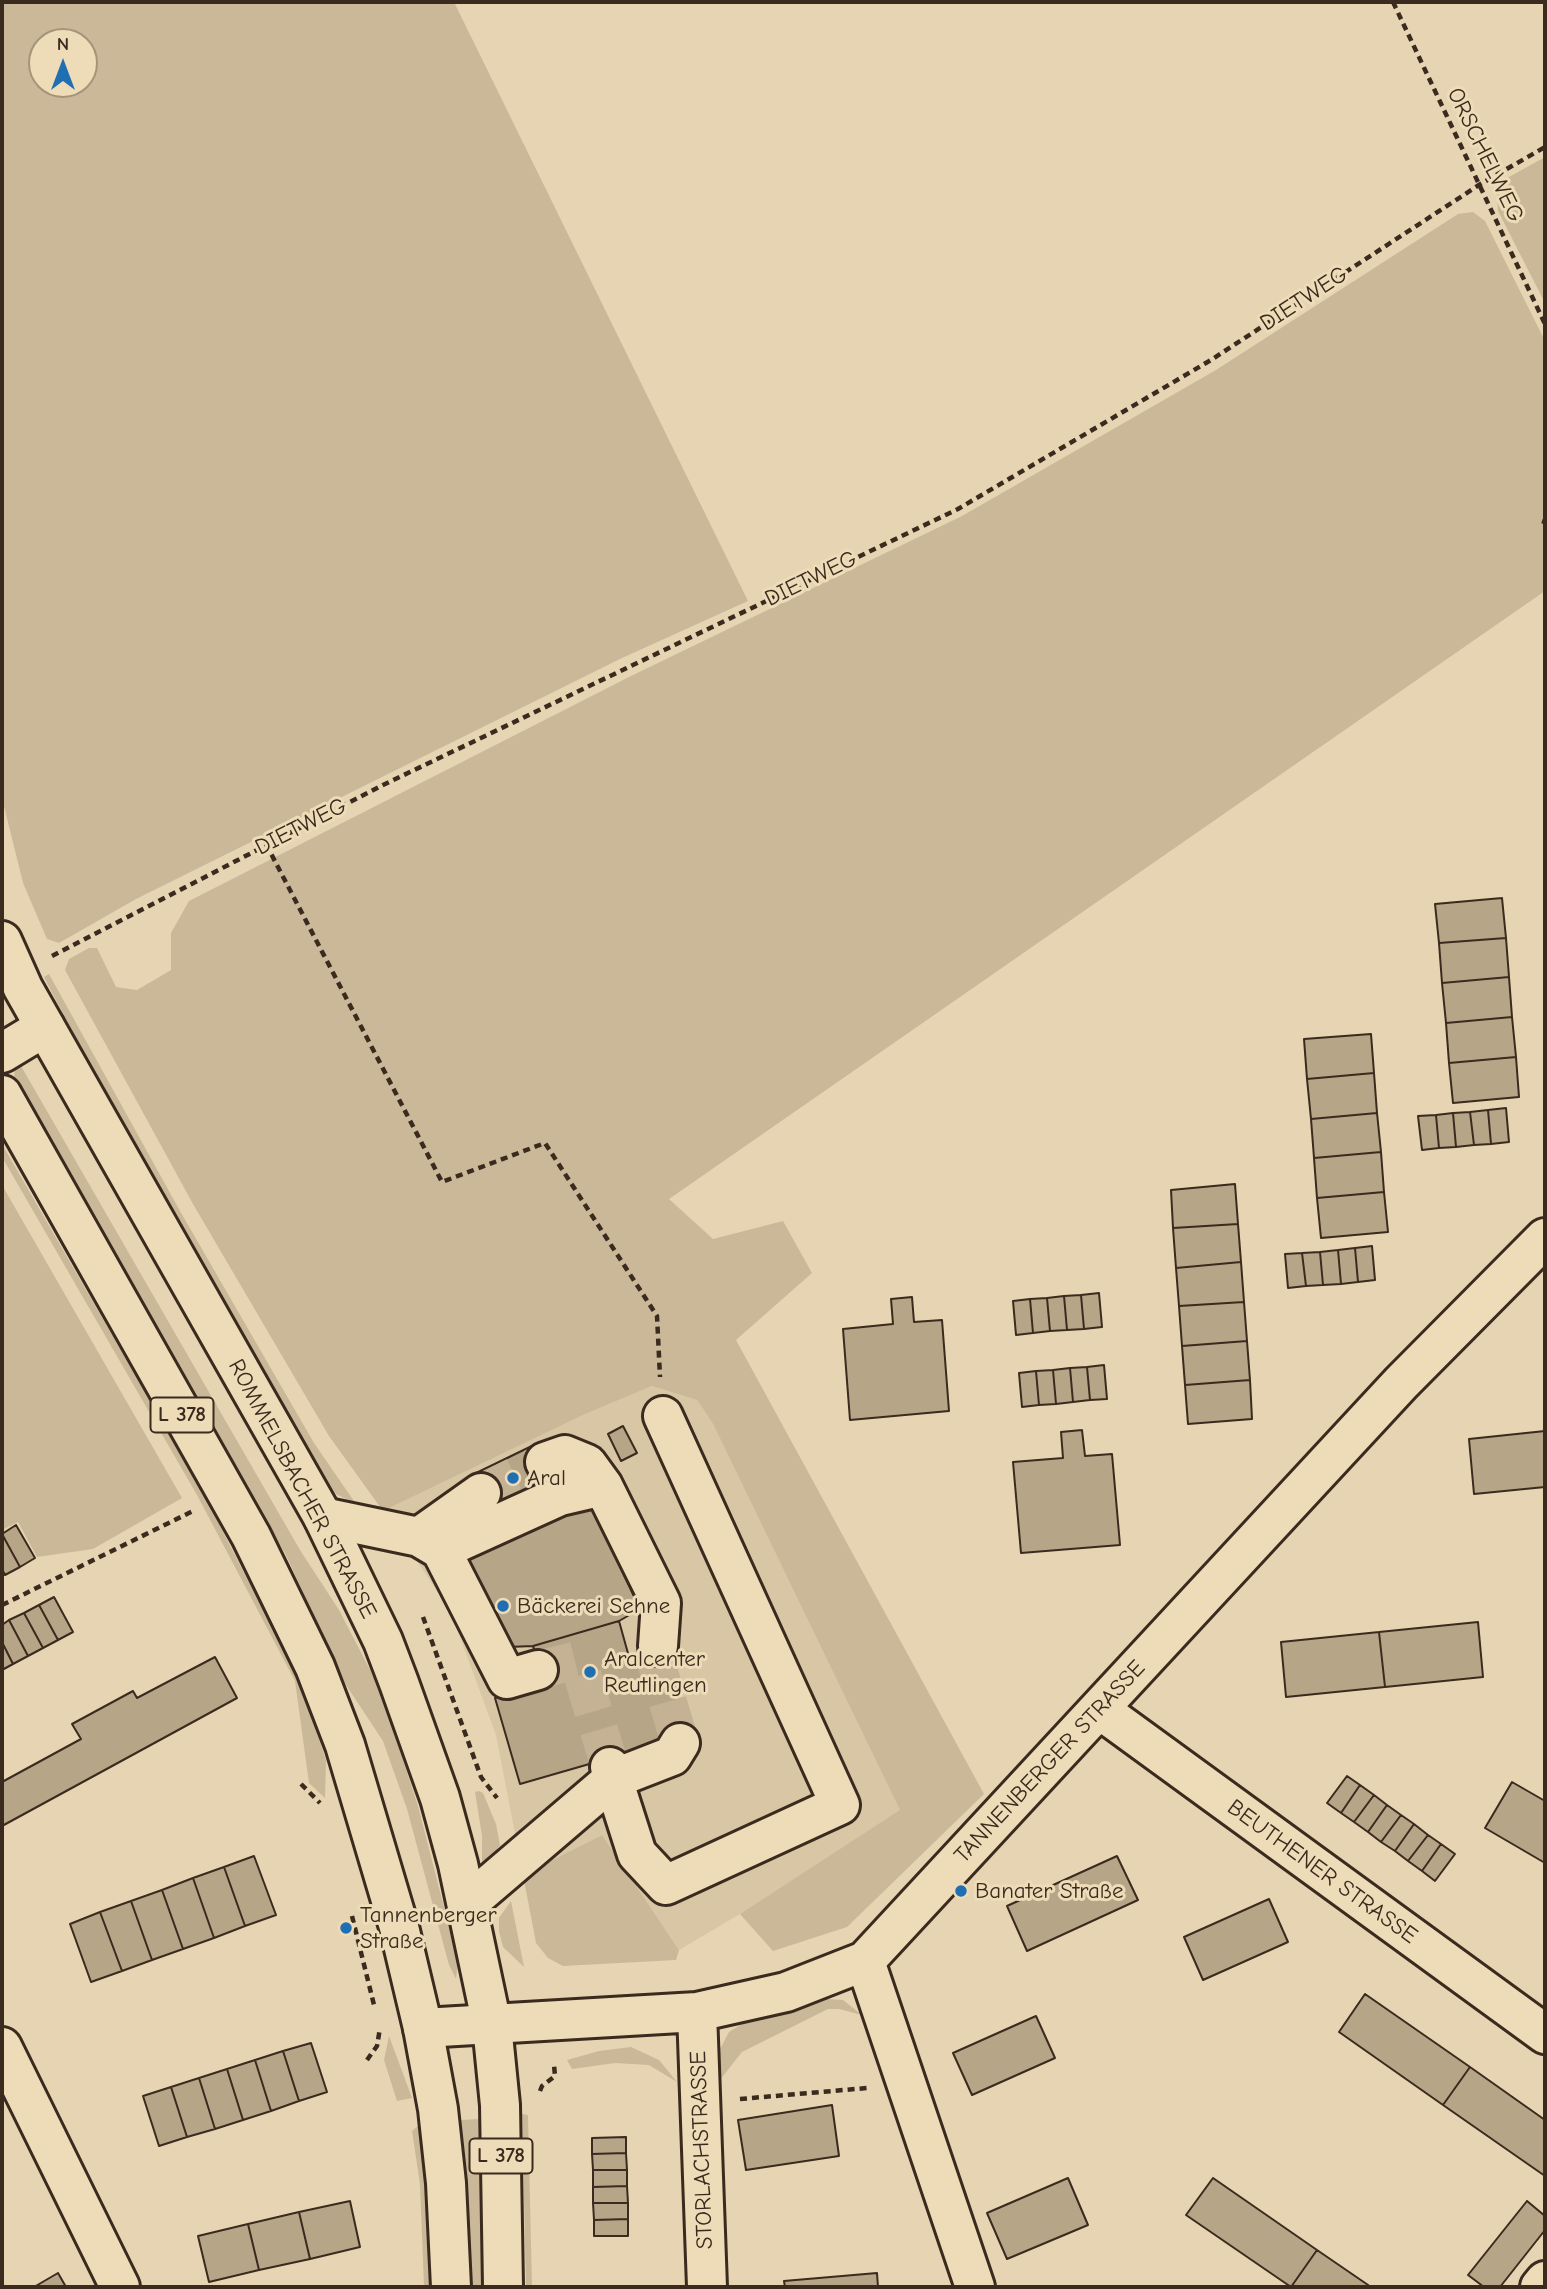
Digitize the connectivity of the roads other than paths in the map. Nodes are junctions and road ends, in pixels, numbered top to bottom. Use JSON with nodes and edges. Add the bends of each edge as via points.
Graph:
{"nodes":[{"id":1,"x":2,"y":941,"type":"edge"},
{"id":2,"x":13,"y":992,"type":"edge"},
{"id":3,"x":45,"y":1027,"type":"junction"},
{"id":4,"x":2,"y":1053,"type":"edge"},
{"id":5,"x":2,"y":1095,"type":"edge"},
{"id":6,"x":1545,"y":1238,"type":"edge"},
{"id":7,"x":663,"y":1416,"type":"road end"},
{"id":8,"x":545,"y":1462,"type":"tunnel mouth"},
{"id":9,"x":603,"y":1486,"type":"junction"},
{"id":10,"x":481,"y":1493,"type":"tunnel mouth"},
{"id":11,"x":323,"y":1517,"type":"junction"},
{"id":12,"x":430,"y":1543,"type":"junction"},
{"id":13,"x":659,"y":1646,"type":"tunnel mouth"},
{"id":14,"x":538,"y":1670,"type":"tunnel mouth"},
{"id":15,"x":1099,"y":1709,"type":"junction"},
{"id":16,"x":680,"y":1743,"type":"dead end"},
{"id":17,"x":611,"y":1773,"type":"junction"},
{"id":18,"x":468,"y":1903,"type":"junction"},
{"id":19,"x":865,"y":1961,"type":"junction"},
{"id":20,"x":697,"y":2012,"type":"junction"},
{"id":21,"x":492,"y":2025,"type":"junction"},
{"id":22,"x":423,"y":2028,"type":"junction"},
{"id":23,"x":1545,"y":2034,"type":"edge"},
{"id":24,"x":2,"y":2047,"type":"edge"},
{"id":25,"x":1545,"y":2281,"type":"edge"},
{"id":26,"x":120,"y":2287,"type":"edge"},
{"id":27,"x":451,"y":2287,"type":"edge"},
{"id":28,"x":503,"y":2287,"type":"edge"},
{"id":29,"x":707,"y":2287,"type":"edge"},
{"id":30,"x":975,"y":2287,"type":"edge"},
{"id":31,"x":1541,"y":2287,"type":"edge"}],
"edges":[{"from":1,"to":2,"type":"main road","name":"ROMMELSBACHER STRASSE","number":"L 378"},
{"from":2,"to":3,"type":"main road","name":"ROMMELSBACHER STRASSE","number":"L 378"},
{"from":3,"to":4,"type":"main road"},
{"from":3,"to":11,"type":"main road","name":"ROMMELSBACHER STRASSE","number":"L 378"},
{"from":5,"to":22,"type":"main road","number":"L 378","via":[[251,1536],[315,1667],[345,1745],[399,1927]]},
{"from":6,"to":15,"type":"main road","name":"TANNENBERGER STRASSE","via":[[1401,1383]]},
{"from":7,"to":17,"type":"main road","via":[[840,1805],[666,1885],[637,1854]]},
{"from":8,"to":9,"type":"main road","via":[[565,1455],[587,1464]]},
{"from":9,"to":12,"type":"main road","via":[[559,1496]]},
{"from":9,"to":13,"type":"main road","via":[[661,1603]]},
{"from":10,"to":12,"type":"main road"},
{"from":11,"to":12,"type":"main road"},
{"from":11,"to":18,"type":"main road","name":"ROMMELSBACHER STRASSE","number":"L 378","via":[[391,1662],[440,1798]]},
{"from":12,"to":14,"type":"main road","via":[[507,1679]]},
{"from":15,"to":19,"type":"main road","name":"TANNENBERGER STRASSE"},
{"from":15,"to":23,"type":"main road","name":"BEUTHENER STRASSE"},
{"from":16,"to":17,"type":"main road","via":[[672,1756]]},
{"from":17,"to":18,"type":"main road"},
{"from":18,"to":21,"type":"main road","name":"ROMMELSBACHER STRASSE","number":"L 378"},
{"from":19,"to":20,"type":"main road","name":"TANNENBERGER STRASSE","via":[[786,1992]]},
{"from":19,"to":30,"type":"main road"},
{"from":20,"to":21,"type":"main road","name":"TANNENBERGER STRASSE"},
{"from":20,"to":29,"type":"main road","name":"STORLACHSTRASSE"},
{"from":21,"to":22,"type":"main road","name":"TANNENBERGER STRASSE"},
{"from":21,"to":28,"type":"main road","name":"ROMMELSBACHER STRASSE","number":"L 378","via":[[500,2105]]},
{"from":22,"to":27,"type":"main road","number":"L 378","via":[[445,2171]]},
{"from":24,"to":26,"type":"main road"},
{"from":25,"to":31,"type":"main road"}]}
